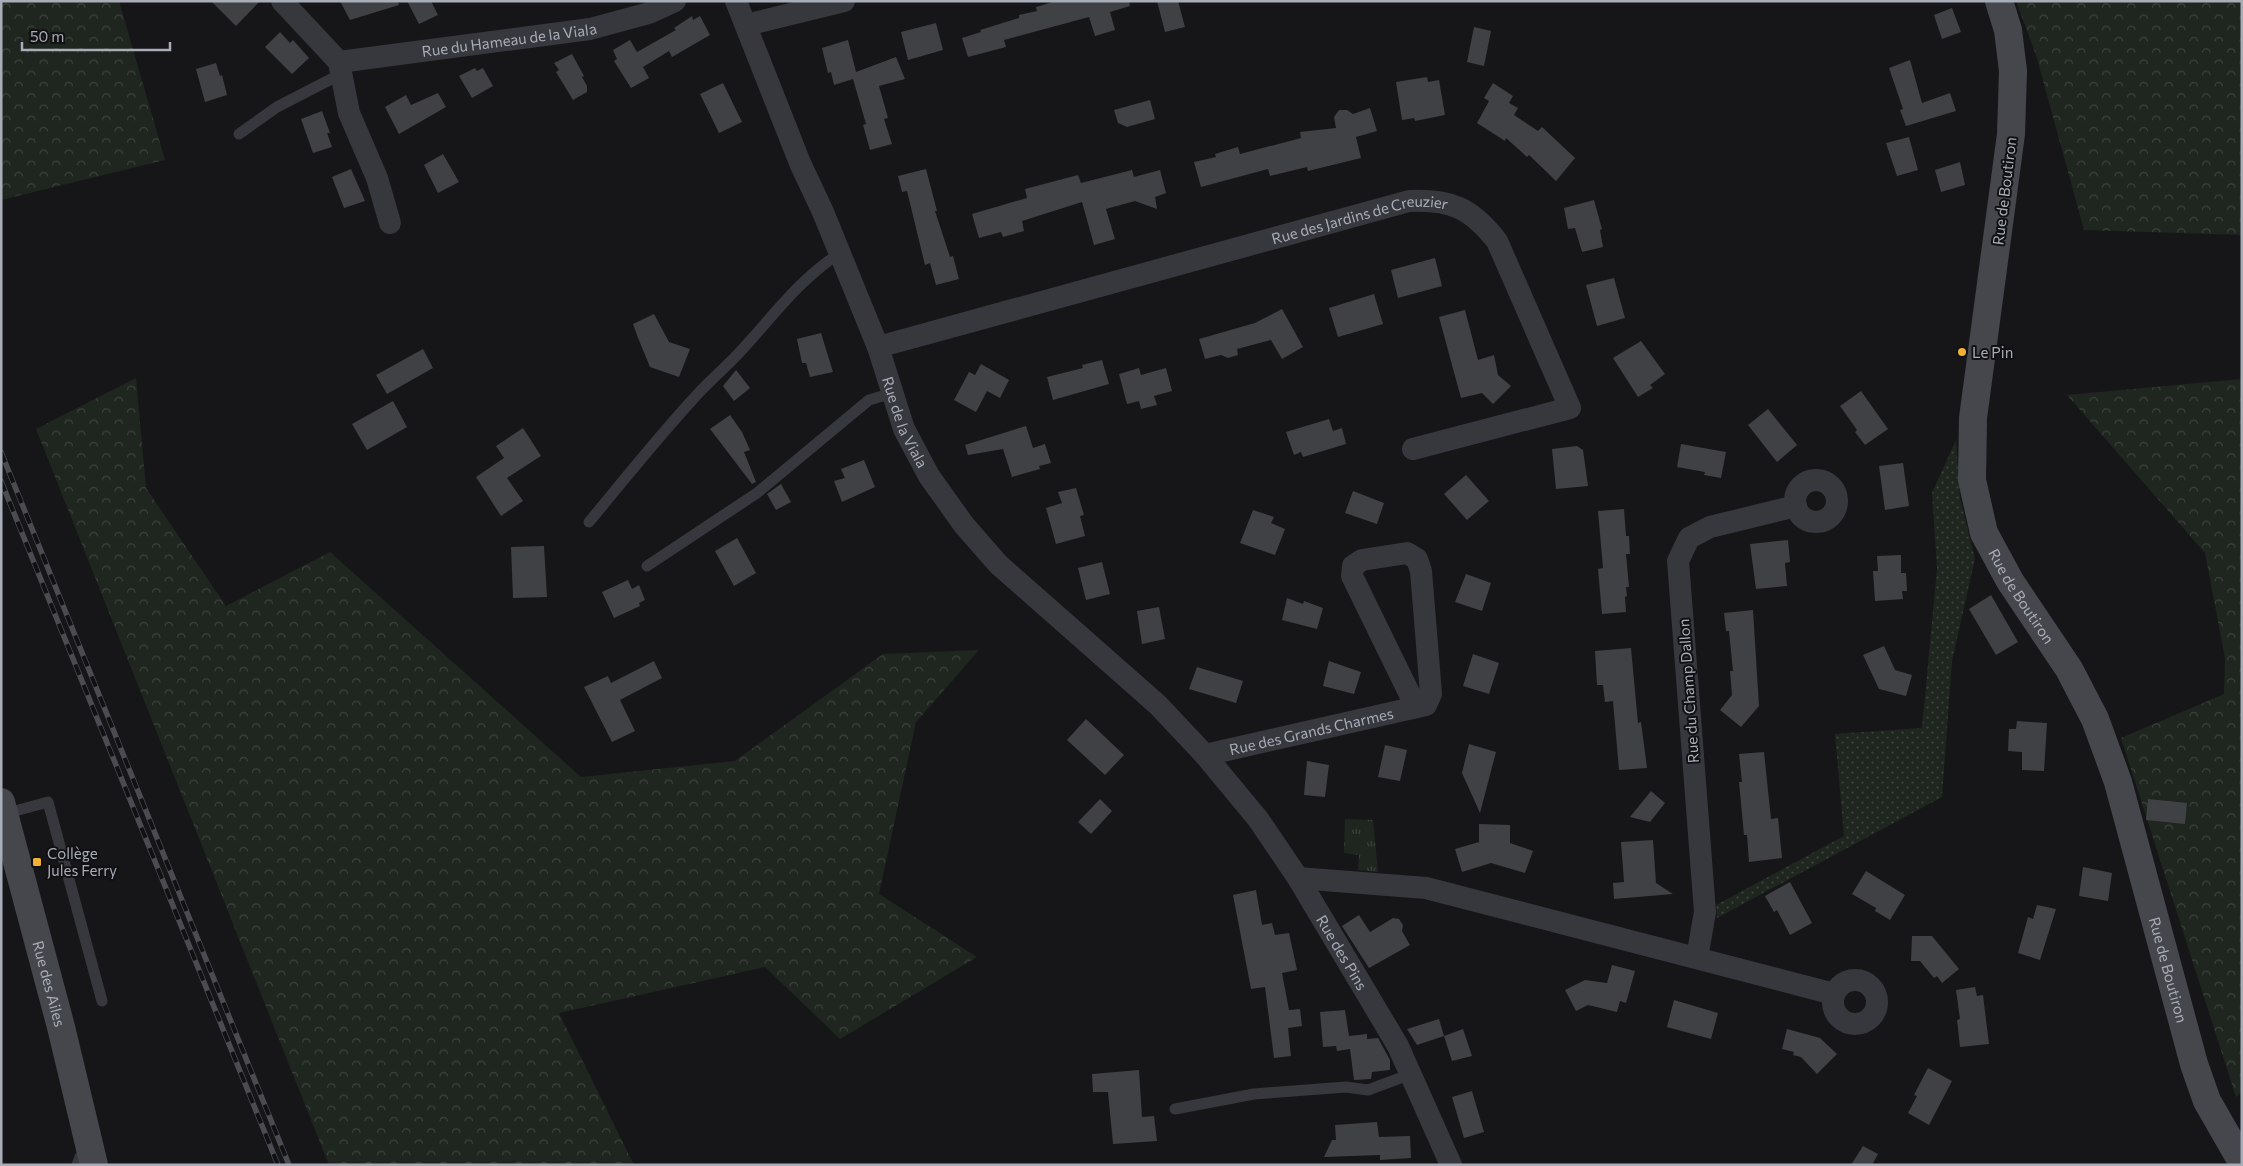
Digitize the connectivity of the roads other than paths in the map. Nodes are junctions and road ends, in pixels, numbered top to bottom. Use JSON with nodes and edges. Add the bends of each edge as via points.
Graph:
{"nodes":[{"id":1,"x":282,"y":1,"type":"edge"},
{"id":2,"x":676,"y":1,"type":"edge"},
{"id":3,"x":736,"y":1,"type":"edge"},
{"id":4,"x":844,"y":1,"type":"edge"},
{"id":5,"x":1999,"y":1,"type":"edge"},
{"id":6,"x":746,"y":25,"type":"junction"},
{"id":7,"x":340,"y":68,"type":"junction"},
{"id":8,"x":239,"y":134,"type":"dead end"},
{"id":9,"x":390,"y":223,"type":"dead end"},
{"id":10,"x":840,"y":253,"type":"junction"},
{"id":11,"x":878,"y":346,"type":"junction"},
{"id":12,"x":893,"y":393,"type":"junction"},
{"id":13,"x":1413,"y":449,"type":"dead end"},
{"id":14,"x":1796,"y":506,"type":"dead end"},
{"id":15,"x":589,"y":522,"type":"dead end"},
{"id":16,"x":647,"y":566,"type":"dead end"},
{"id":17,"x":1416,"y":707,"type":"junction"},
{"id":18,"x":1205,"y":755,"type":"junction"},
{"id":19,"x":3,"y":808,"type":"edge"},
{"id":20,"x":1,"y":860,"type":"edge"},
{"id":21,"x":1298,"y":878,"type":"junction"},
{"id":22,"x":1697,"y":958,"type":"junction"},
{"id":23,"x":1834,"y":994,"type":"dead end"},
{"id":24,"x":102,"y":1001,"type":"dead end"},
{"id":25,"x":1410,"y":1074,"type":"junction"},
{"id":26,"x":1175,"y":1109,"type":"dead end"},
{"id":27,"x":2242,"y":1162,"type":"edge"},
{"id":28,"x":83,"y":1163,"type":"edge"},
{"id":29,"x":1450,"y":1165,"type":"edge"}],
"edges":[{"from":1,"to":7,"type":"street"},
{"from":2,"to":7,"type":"street","name":"Rue du Hameau de la Viala","via":[[650,13],[590,29]]},
{"from":3,"to":6,"type":"street","name":"Rue de la Viala"},
{"from":4,"to":6,"type":"street"},
{"from":5,"to":27,"type":"main road","name":"Rue de Boutiron","via":[[2008,30],[2012,71],[2011,134],[1973,418],[1972,480],[1984,533],[2095,718],[2118,782],[2194,1064],[2207,1101]]},
{"from":6,"to":10,"type":"street","name":"Rue de la Viala","via":[[800,163]]},
{"from":7,"to":8,"type":"lane"},
{"from":7,"to":9,"type":"street","via":[[349,113],[377,178]]},
{"from":10,"to":11,"type":"street","name":"Rue de la Viala"},
{"from":10,"to":15,"type":"lane","via":[[786,297],[738,355],[695,397]]},
{"from":11,"to":12,"type":"street","name":"Rue de la Viala"},
{"from":11,"to":13,"type":"street","name":"Rue des Jardins de Creuzier","via":[[1409,201],[1434,200],[1461,208],[1481,221],[1497,241],[1570,408]]},
{"from":12,"to":16,"type":"lane","via":[[869,400],[757,493]]},
{"from":12,"to":18,"type":"street","name":"Rue de la Viala","via":[[904,429],[929,476],[992,558],[1158,705]]},
{"from":14,"to":22,"type":"street","name":"Rue du Champ Dallon","via":[[1710,527],[1689,538],[1678,561],[1705,912]]},
{"from":17,"to":17,"type":"street","name":"Rue des Grands Charmes","via":[[1426,706],[1431,694],[1422,570],[1417,559],[1407,552],[1362,560],[1352,566],[1352,576]]},
{"from":17,"to":18,"type":"street","name":"Rue des Grands Charmes"},
{"from":18,"to":21,"type":"street","name":"Rue des Pins","via":[[1258,819]]},
{"from":19,"to":24,"type":"lane","via":[[48,802]]},
{"from":19,"to":28,"type":"main road","name":"Rue des Ailes","via":[[61,1027]]},
{"from":20,"to":28,"type":"main road","name":"Rue des Ailes"},
{"from":21,"to":22,"type":"street","via":[[1426,888]]},
{"from":21,"to":25,"type":"street","name":"Rue des Pins","via":[[1398,1046]]},
{"from":22,"to":23,"type":"street"},
{"from":25,"to":26,"type":"lane","via":[[1368,1090],[1346,1087],[1254,1094]]},
{"from":25,"to":29,"type":"street","name":"Rue des Pins"}]}
